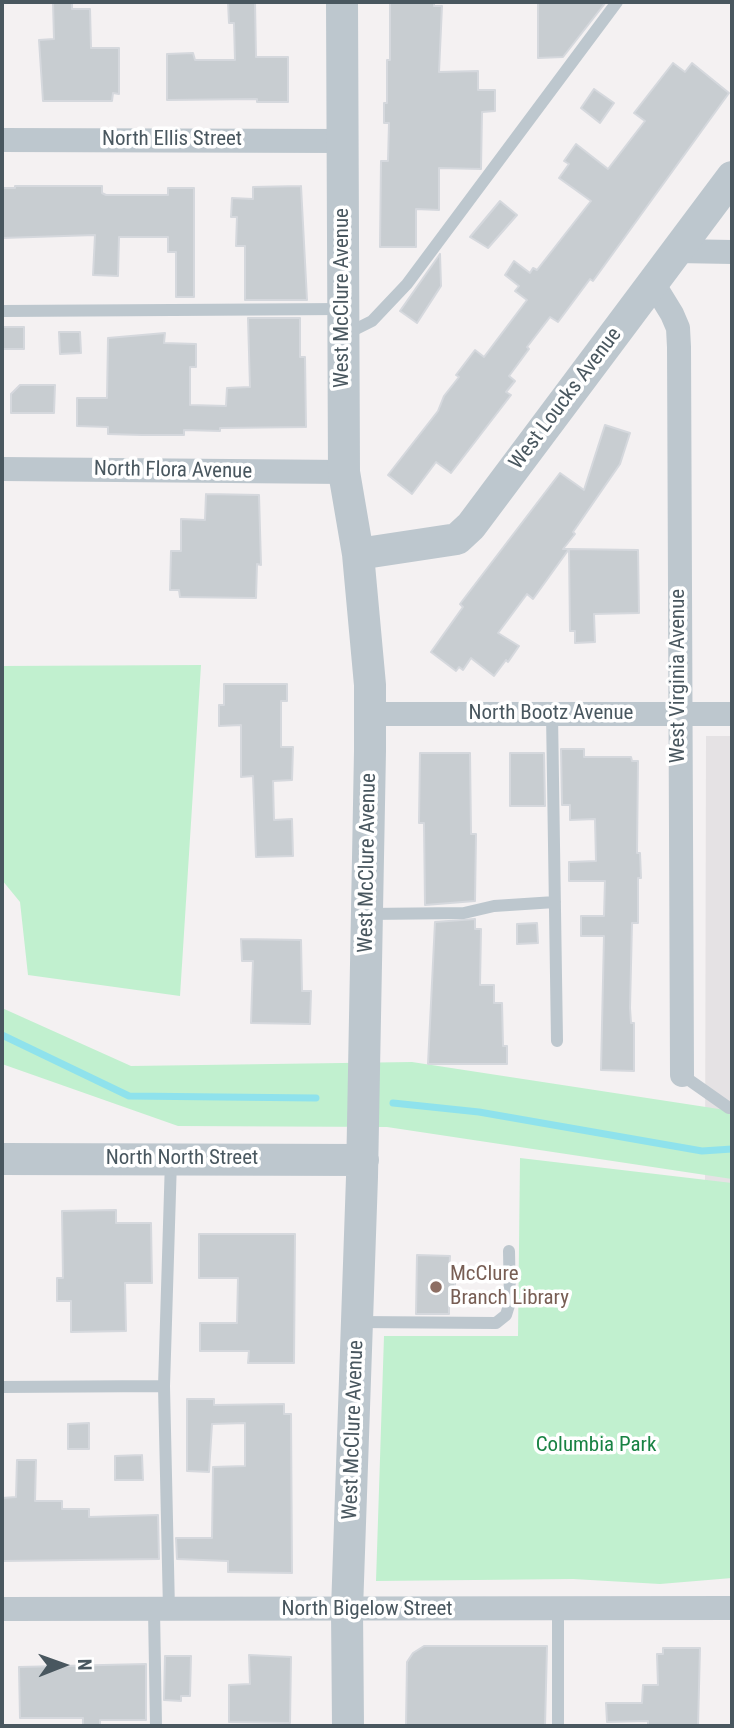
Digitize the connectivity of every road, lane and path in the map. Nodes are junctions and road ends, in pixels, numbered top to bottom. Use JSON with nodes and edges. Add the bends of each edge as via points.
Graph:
{"nodes":[{"id":1,"x":342,"y":2,"type":"edge"},
{"id":2,"x":617,"y":2,"type":"edge"},
{"id":3,"x":2,"y":140,"type":"edge"},
{"id":4,"x":342,"y":141,"type":"junction"},
{"id":5,"x":732,"y":177,"type":"edge"},
{"id":6,"x":677,"y":251,"type":"junction"},
{"id":7,"x":732,"y":252,"type":"edge"},
{"id":8,"x":653,"y":283,"type":"junction"},
{"id":9,"x":2,"y":311,"type":"edge"},
{"id":10,"x":344,"y":322,"type":"junction"},
{"id":11,"x":2,"y":469,"type":"edge"},
{"id":12,"x":344,"y":472,"type":"junction"},
{"id":13,"x":358,"y":554,"type":"junction"},
{"id":14,"x":370,"y":714,"type":"junction"},
{"id":15,"x":552,"y":714,"type":"junction"},
{"id":16,"x":732,"y":714,"type":"edge"},
{"id":17,"x":679,"y":715,"type":"junction"},
{"id":18,"x":555,"y":902,"type":"junction"},
{"id":19,"x":367,"y":914,"type":"junction"},
{"id":20,"x":557,"y":1041,"type":"dead end"},
{"id":21,"x":682,"y":1075,"type":"joint"},
{"id":22,"x":729,"y":1108,"type":"dead end"},
{"id":23,"x":2,"y":1159,"type":"edge"},
{"id":24,"x":171,"y":1159,"type":"junction"},
{"id":25,"x":363,"y":1160,"type":"junction"},
{"id":26,"x":509,"y":1251,"type":"dead end"},
{"id":27,"x":357,"y":1322,"type":"junction"},
{"id":28,"x":164,"y":1386,"type":"junction"},
{"id":29,"x":2,"y":1387,"type":"edge"},
{"id":30,"x":732,"y":1608,"type":"edge"},
{"id":31,"x":2,"y":1609,"type":"edge"},
{"id":32,"x":161,"y":1610,"type":"junction"},
{"id":33,"x":348,"y":1610,"type":"junction"},
{"id":34,"x":558,"y":1610,"type":"junction"},
{"id":35,"x":156,"y":1726,"type":"edge"},
{"id":36,"x":348,"y":1726,"type":"edge"},
{"id":37,"x":558,"y":1726,"type":"edge"}],
"edges":[{"from":1,"to":4,"type":"street","name":"West McClure Avenue"},
{"from":2,"to":10,"type":"lane","via":[[407,284],[372,321]]},
{"from":3,"to":4,"type":"street","name":"North Ellis Street"},
{"from":4,"to":10,"type":"street","name":"West McClure Avenue"},
{"from":5,"to":6,"type":"street","name":"West Loucks Avenue"},
{"from":6,"to":7,"type":"street"},
{"from":6,"to":8,"type":"street","name":"West Loucks Avenue"},
{"from":8,"to":13,"type":"street","name":"West Loucks Avenue","via":[[457,539]]},
{"from":8,"to":17,"type":"street","name":"West Virginia Avenue","via":[[675,321],[680,347]]},
{"from":9,"to":10,"type":"lane"},
{"from":10,"to":12,"type":"street","name":"West McClure Avenue"},
{"from":11,"to":12,"type":"street","name":"North Flora Avenue"},
{"from":12,"to":13,"type":"street","name":"West McClure Avenue"},
{"from":13,"to":14,"type":"street","name":"West McClure Avenue"},
{"from":14,"to":15,"type":"street","name":"North Bootz Avenue"},
{"from":14,"to":19,"type":"street","name":"West McClure Avenue"},
{"from":15,"to":17,"type":"street","name":"North Bootz Avenue"},
{"from":15,"to":18,"type":"lane"},
{"from":16,"to":17,"type":"street","name":"North Bootz Avenue"},
{"from":17,"to":21,"type":"street","name":"West Virginia Avenue"},
{"from":18,"to":19,"type":"lane","via":[[464,913]]},
{"from":18,"to":20,"type":"lane"},
{"from":19,"to":25,"type":"street","name":"West McClure Avenue"},
{"from":21,"to":22,"type":"lane"},
{"from":23,"to":24,"type":"street","name":"North North Street"},
{"from":24,"to":25,"type":"street","name":"North North Street"},
{"from":24,"to":28,"type":"lane"},
{"from":25,"to":27,"type":"street","name":"West McClure Avenue"},
{"from":26,"to":27,"type":"lane","via":[[510,1302],[506,1315],[496,1323]]},
{"from":27,"to":33,"type":"street","name":"West McClure Avenue"},
{"from":28,"to":29,"type":"lane"},
{"from":28,"to":32,"type":"lane"},
{"from":30,"to":34,"type":"street","name":"North Bigelow Street"},
{"from":31,"to":32,"type":"street","name":"North Bigelow Street"},
{"from":32,"to":33,"type":"street","name":"North Bigelow Street"},
{"from":32,"to":35,"type":"lane"},
{"from":33,"to":34,"type":"street","name":"North Bigelow Street"},
{"from":33,"to":36,"type":"street","name":"West McClure Avenue"},
{"from":34,"to":37,"type":"lane"}]}
